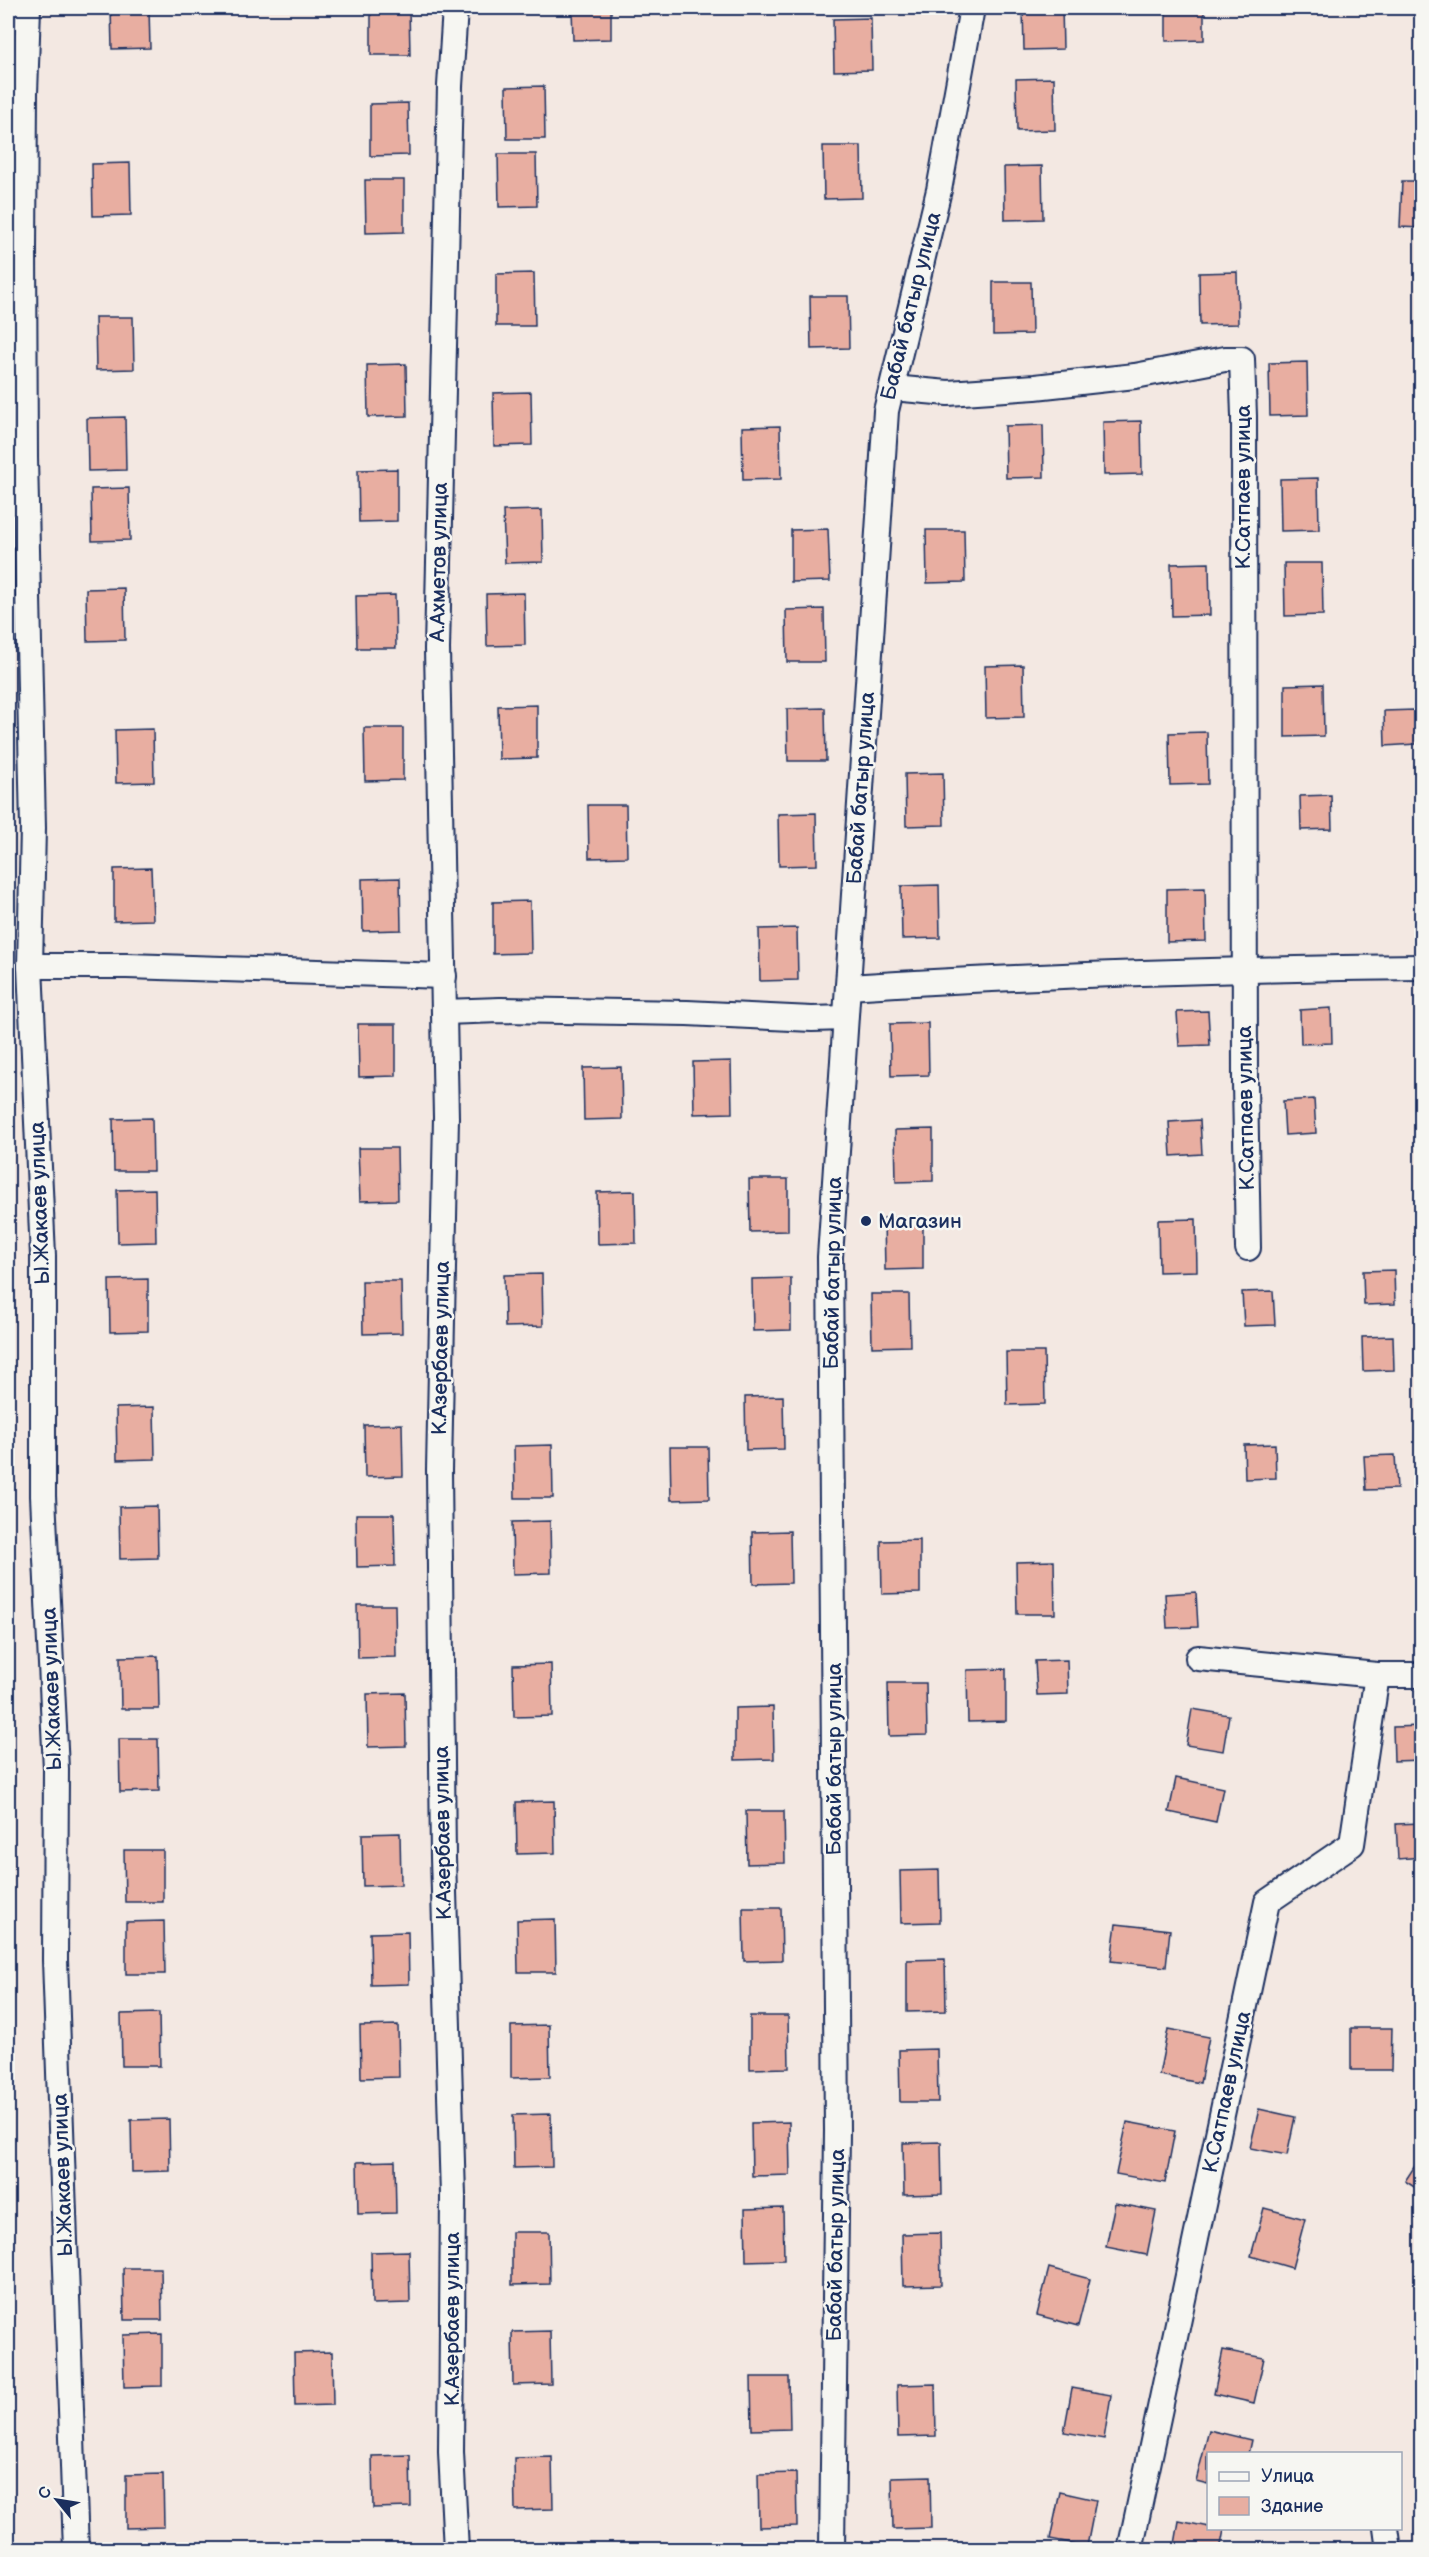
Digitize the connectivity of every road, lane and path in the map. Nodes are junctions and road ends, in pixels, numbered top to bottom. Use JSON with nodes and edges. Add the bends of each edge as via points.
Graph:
{"nodes":[{"id":1,"x":28,"y":8,"type":"edge"},
{"id":2,"x":455,"y":8,"type":"edge"},
{"id":3,"x":972,"y":8,"type":"edge"},
{"id":4,"x":16,"y":94,"type":"edge"},
{"id":5,"x":892,"y":388,"type":"junction"},
{"id":6,"x":30,"y":966,"type":"junction"},
{"id":7,"x":1422,"y":967,"type":"edge"},
{"id":8,"x":1246,"y":969,"type":"junction"},
{"id":9,"x":444,"y":976,"type":"junction"},
{"id":10,"x":848,"y":987,"type":"junction"},
{"id":11,"x":444,"y":1012,"type":"junction"},
{"id":12,"x":845,"y":1018,"type":"junction"},
{"id":13,"x":446,"y":1117,"type":"joint"},
{"id":14,"x":1248,"y":1248,"type":"dead end"},
{"id":15,"x":1198,"y":1658,"type":"dead end"},
{"id":16,"x":1377,"y":1675,"type":"junction"},
{"id":17,"x":1422,"y":1675,"type":"edge"},
{"id":18,"x":1386,"y":2530,"type":"edge"},
{"id":19,"x":76,"y":2550,"type":"edge"},
{"id":20,"x":456,"y":2550,"type":"edge"},
{"id":21,"x":831,"y":2550,"type":"edge"},
{"id":22,"x":1130,"y":2550,"type":"edge"},
{"id":23,"x":1389,"y":2550,"type":"edge"}],
"edges":[{"from":1,"to":4,"type":"street","name":"Ы.Жакаев улица"},
{"from":2,"to":9,"type":"street","name":"А.Ахметов улица","via":[[437,649]]},
{"from":3,"to":5,"type":"street","name":"Бабай батыр улица","via":[[939,190]]},
{"from":4,"to":6,"type":"street","name":"Ы.Жакаев улица","via":[[33,828]]},
{"from":5,"to":8,"type":"street","name":"К.Сатпаев улица","via":[[948,393],[1035,387],[1242,359]]},
{"from":5,"to":10,"type":"street","name":"Бабай батыр улица","via":[[886,411]]},
{"from":6,"to":9,"type":"street"},
{"from":6,"to":19,"type":"street","name":"Ы.Жакаев улица","via":[[43,1257],[43,1496],[56,1769],[55,1972]]},
{"from":7,"to":8,"type":"street"},
{"from":8,"to":10,"type":"street"},
{"from":8,"to":14,"type":"street","name":"К.Сатпаев улица"},
{"from":9,"to":11,"type":"street","name":"А.Ахметов улица"},
{"from":10,"to":12,"type":"street","name":"Бабай батыр улица"},
{"from":11,"to":12,"type":"street"},
{"from":11,"to":13,"type":"street","name":"А.Ахметов улица"},
{"from":12,"to":21,"type":"street","name":"Бабай батыр улица","via":[[830,1257],[837,2131]]},
{"from":13,"to":20,"type":"street","name":"К.Азербаев улица","via":[[439,1482],[442,1858],[453,2196],[451,2452]]},
{"from":15,"to":16,"type":"street"},
{"from":16,"to":17,"type":"street"},
{"from":16,"to":22,"type":"street","name":"К.Сатпаев улица","via":[[1352,1844],[1267,1902]]},
{"from":18,"to":23,"type":"street"}]}
